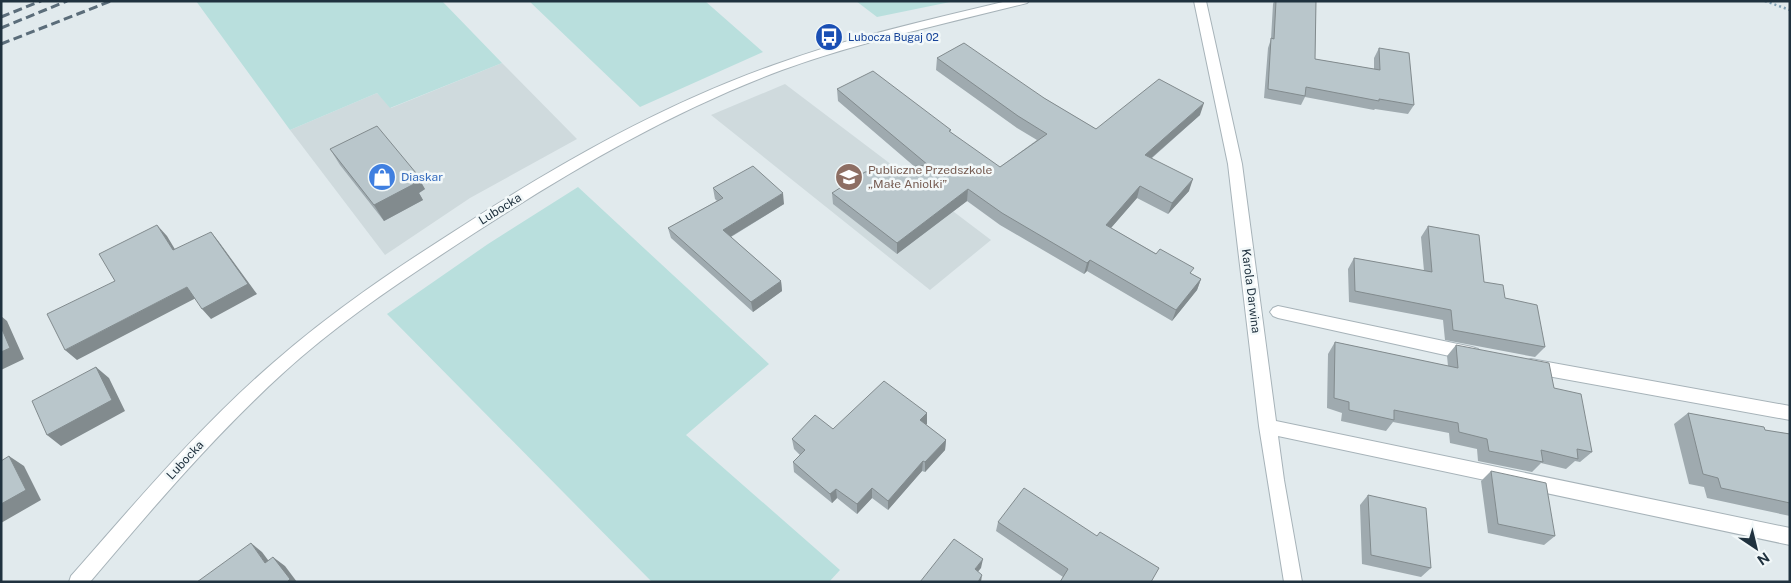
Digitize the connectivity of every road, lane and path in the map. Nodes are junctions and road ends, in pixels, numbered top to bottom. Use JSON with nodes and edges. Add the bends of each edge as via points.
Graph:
{"nodes":[{"id":1,"x":1023,"y":1,"type":"edge"},
{"id":2,"x":1200,"y":1,"type":"edge"},
{"id":3,"x":1765,"y":1,"type":"edge"},
{"id":4,"x":1790,"y":10,"type":"edge"},
{"id":5,"x":1278,"y":312,"type":"dead end"},
{"id":6,"x":1486,"y":357,"type":"edge"},
{"id":7,"x":1514,"y":362,"type":"edge"},
{"id":8,"x":1790,"y":413,"type":"edge"},
{"id":9,"x":1268,"y":426,"type":"junction"},
{"id":10,"x":1790,"y":537,"type":"edge"},
{"id":11,"x":78,"y":582,"type":"edge"},
{"id":12,"x":1293,"y":582,"type":"edge"}],
"edges":[{"from":1,"to":11,"type":"street","name":"Lubocka","via":[[839,46],[769,70],[608,145],[503,206],[381,286],[312,339],[256,388],[185,458]]},
{"from":2,"to":9,"type":"street","name":"Karola Darwina","via":[[1235,164]]},
{"from":3,"to":4,"type":"path"},
{"from":5,"to":6,"type":"street"},
{"from":7,"to":8,"type":"street"},
{"from":9,"to":10,"type":"street"},
{"from":9,"to":12,"type":"street","name":"Karola Darwina"}]}
